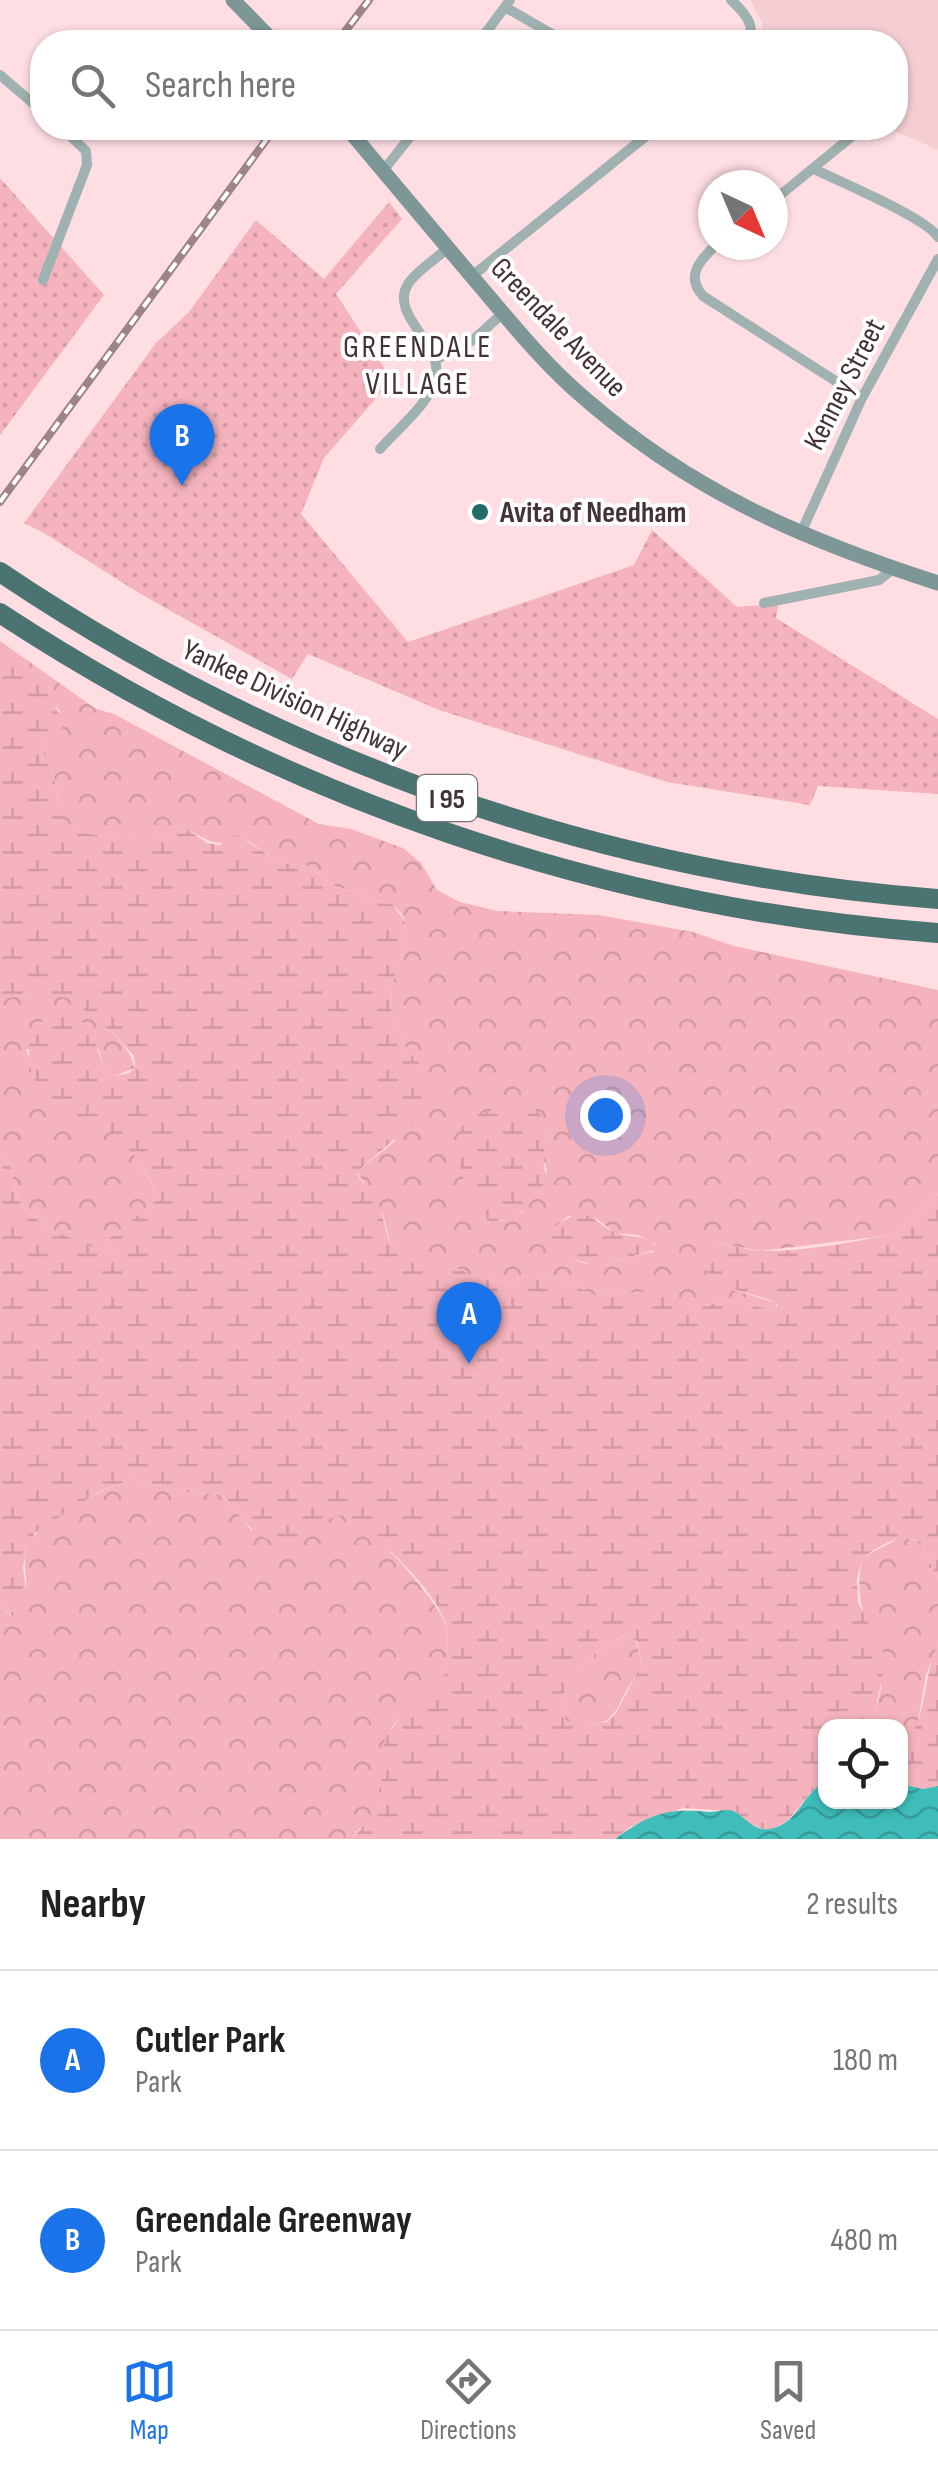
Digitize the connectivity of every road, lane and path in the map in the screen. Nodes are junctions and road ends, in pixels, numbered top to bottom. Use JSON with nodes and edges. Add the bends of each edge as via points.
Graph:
{"nodes":[{"id":1,"x":233,"y":0,"type":"edge"},
{"id":2,"x":731,"y":0,"type":"edge"},
{"id":3,"x":507,"y":4,"type":"edge"},
{"id":4,"x":262,"y":30,"type":"edge"},
{"id":5,"x":488,"y":30,"type":"edge"},
{"id":6,"x":547,"y":30,"type":"edge"},
{"id":7,"x":750,"y":30,"type":"edge"},
{"id":8,"x":0,"y":75,"type":"edge"},
{"id":9,"x":30,"y":101,"type":"edge"},
{"id":10,"x":75,"y":140,"type":"edge"},
{"id":11,"x":357,"y":140,"type":"edge"},
{"id":12,"x":408,"y":140,"type":"edge"},
{"id":13,"x":641,"y":140,"type":"edge"},
{"id":14,"x":848,"y":140,"type":"edge"},
{"id":15,"x":814,"y":169,"type":"junction"},
{"id":16,"x":383,"y":171,"type":"junction"},
{"id":17,"x":788,"y":189,"type":"edge"},
{"id":18,"x":938,"y":238,"type":"edge"},
{"id":19,"x":448,"y":248,"type":"junction"},
{"id":20,"x":938,"y":259,"type":"edge"},
{"id":21,"x":701,"y":260,"type":"edge"},
{"id":22,"x":472,"y":276,"type":"junction"},
{"id":23,"x":44,"y":280,"type":"dead end"},
{"id":24,"x":502,"y":313,"type":"junction"},
{"id":25,"x":435,"y":360,"type":"junction"},
{"id":26,"x":862,"y":398,"type":"junction"},
{"id":27,"x":380,"y":449,"type":"dead end"},
{"id":28,"x":800,"y":535,"type":"junction"},
{"id":29,"x":893,"y":568,"type":"junction"},
{"id":30,"x":0,"y":572,"type":"edge"},
{"id":31,"x":938,"y":583,"type":"edge"},
{"id":32,"x":764,"y":604,"type":"dead end"},
{"id":33,"x":0,"y":612,"type":"edge"},
{"id":34,"x":938,"y":899,"type":"edge"},
{"id":35,"x":938,"y":932,"type":"edge"}],
"edges":[{"from":1,"to":4,"type":"main road"},
{"from":2,"to":7,"type":"street"},
{"from":3,"to":5,"type":"street"},
{"from":3,"to":6,"type":"street"},
{"from":8,"to":9,"type":"street"},
{"from":10,"to":23,"type":"street","via":[[86,151],[88,166]]},
{"from":11,"to":16,"type":"main road","name":"Greendale Avenue"},
{"from":12,"to":16,"type":"street"},
{"from":13,"to":22,"type":"street"},
{"from":14,"to":15,"type":"street"},
{"from":15,"to":17,"type":"street"},
{"from":15,"to":18,"type":"street"},
{"from":16,"to":19,"type":"main road","name":"Greendale Avenue"},
{"from":19,"to":22,"type":"main road","name":"Greendale Avenue"},
{"from":19,"to":25,"type":"street","via":[[411,280],[404,295],[406,311]]},
{"from":20,"to":26,"type":"street","name":"Kenney Street"},
{"from":21,"to":26,"type":"street","via":[[694,274],[703,296]]},
{"from":22,"to":24,"type":"main road","name":"Greendale Avenue"},
{"from":24,"to":25,"type":"street","via":[[473,340]]},
{"from":24,"to":28,"type":"main road","name":"Greendale Avenue","via":[[571,386],[636,440],[707,488]]},
{"from":25,"to":27,"type":"street","via":[[432,388]]},
{"from":26,"to":28,"type":"street","name":"Kenney Street"},
{"from":28,"to":29,"type":"main road","name":"Greendale Avenue"},
{"from":29,"to":31,"type":"main road","name":"Greendale Avenue"},
{"from":29,"to":32,"type":"street","via":[[879,580]]},
{"from":30,"to":34,"type":"highway","name":"Yankee Division Highway","number":"I 95","via":[[218,700],[448,798],[668,860],[817,887]]},
{"from":33,"to":35,"type":"highway","number":"I 95","via":[[125,690],[228,743],[479,844],[702,902]]}]}
